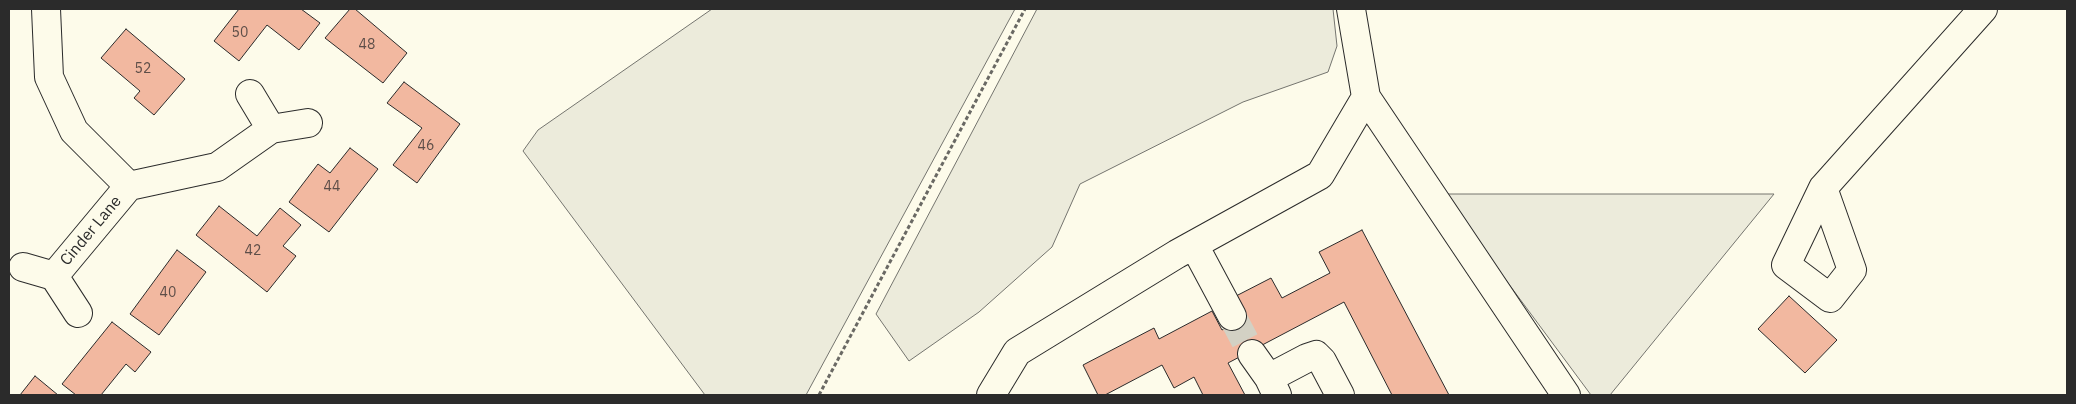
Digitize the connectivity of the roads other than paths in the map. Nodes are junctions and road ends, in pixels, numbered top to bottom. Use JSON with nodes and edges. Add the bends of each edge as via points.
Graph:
{"nodes":[{"id":1,"x":46,"y":9,"type":"edge"},
{"id":2,"x":1351,"y":9,"type":"edge"},
{"id":3,"x":1983,"y":9,"type":"edge"},
{"id":4,"x":250,"y":94,"type":"dead end"},
{"id":5,"x":1366,"y":97,"type":"junction"},
{"id":6,"x":308,"y":123,"type":"dead end"},
{"id":7,"x":271,"y":129,"type":"junction"},
{"id":8,"x":129,"y":186,"type":"junction"},
{"id":9,"x":1823,"y":188,"type":"dead end"},
{"id":10,"x":1194,"y":245,"type":"junction"},
{"id":11,"x":23,"y":267,"type":"dead end"},
{"id":12,"x":54,"y":276,"type":"junction"},
{"id":13,"x":78,"y":313,"type":"dead end"},
{"id":14,"x":1232,"y":316,"type":"tunnel mouth"},
{"id":15,"x":1252,"y":354,"type":"tunnel mouth"},
{"id":16,"x":1273,"y":386,"type":"edge"},
{"id":17,"x":992,"y":395,"type":"edge"},
{"id":18,"x":1340,"y":395,"type":"edge"},
{"id":19,"x":1566,"y":395,"type":"edge"}],
"edges":[{"from":1,"to":8,"type":"street","name":"Cinder Lane","via":[[49,77],[74,131]]},
{"from":2,"to":5,"type":"street"},
{"from":3,"to":9,"type":"street"},
{"from":4,"to":7,"type":"street"},
{"from":5,"to":10,"type":"street","via":[[1320,175]]},
{"from":5,"to":19,"type":"street"},
{"from":6,"to":7,"type":"street","name":"Cinder Lane"},
{"from":7,"to":8,"type":"street","name":"Cinder Lane","via":[[217,167]]},
{"from":8,"to":12,"type":"street","name":"Cinder Lane"},
{"from":10,"to":14,"type":"street"},
{"from":10,"to":17,"type":"street","via":[[1017,352]]},
{"from":11,"to":12,"type":"street","name":"Cinder Lane"},
{"from":12,"to":13,"type":"street","name":"Cinder Lane"},
{"from":15,"to":16,"type":"street"},
{"from":16,"to":18,"type":"street","via":[[1307,358],[1316,355],[1322,360]]}]}
